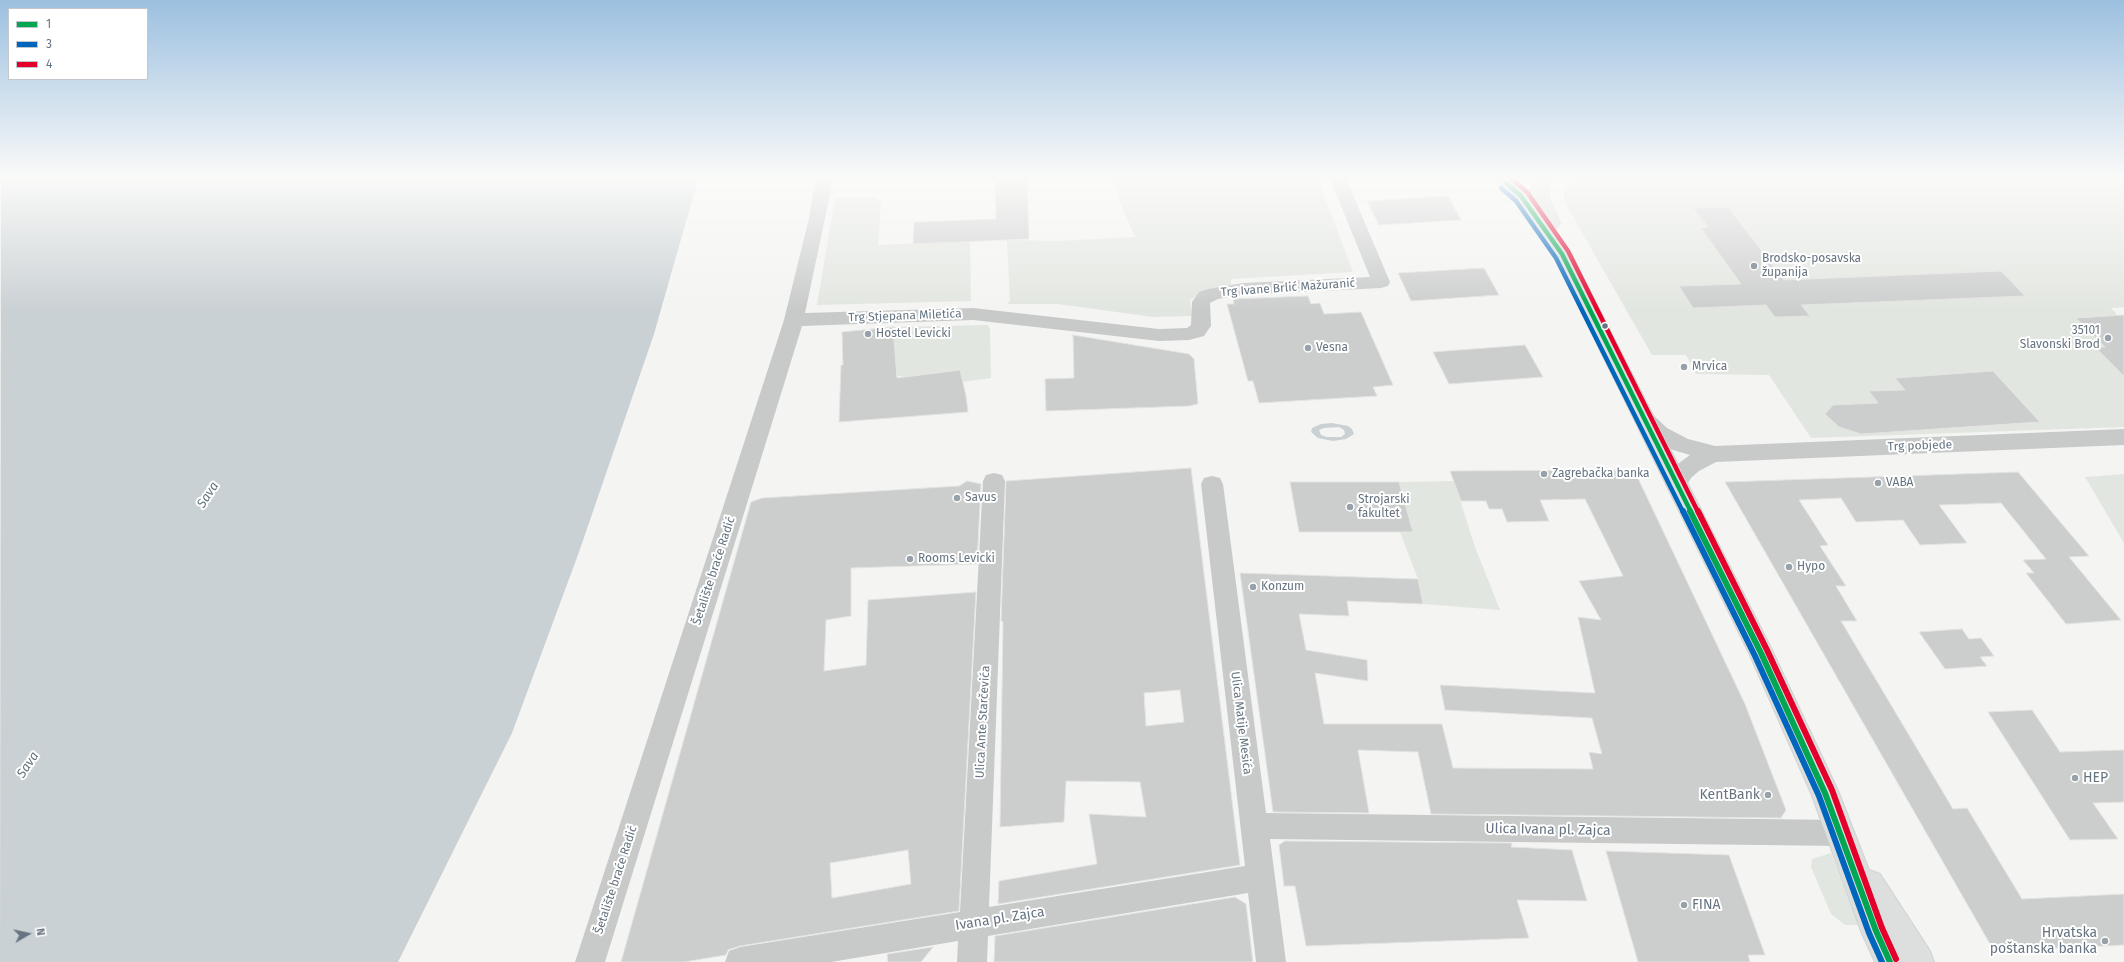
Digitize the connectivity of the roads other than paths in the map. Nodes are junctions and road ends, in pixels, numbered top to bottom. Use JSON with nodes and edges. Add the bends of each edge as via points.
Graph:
{"nodes":[{"id":1,"x":817,"y":221,"type":"edge"},
{"id":2,"x":1356,"y":221,"type":"edge"},
{"id":3,"x":1539,"y":221,"type":"edge"},
{"id":4,"x":1550,"y":221,"type":"edge"},
{"id":5,"x":1562,"y":254,"type":"junction"},
{"id":6,"x":1016,"y":318,"type":"joint"},
{"id":7,"x":794,"y":320,"type":"junction"},
{"id":8,"x":1644,"y":418,"type":"junction"},
{"id":9,"x":2124,"y":437,"type":"edge"},
{"id":10,"x":1715,"y":454,"type":"junction"},
{"id":11,"x":994,"y":481,"type":"dead end"},
{"id":12,"x":1212,"y":484,"type":"dead end"},
{"id":13,"x":1676,"y":484,"type":"junction"},
{"id":14,"x":1254,"y":826,"type":"junction"},
{"id":15,"x":1843,"y":837,"type":"junction"},
{"id":16,"x":1261,"y":877,"type":"junction"},
{"id":17,"x":974,"y":924,"type":"junction"},
{"id":18,"x":590,"y":962,"type":"edge"},
{"id":19,"x":740,"y":962,"type":"edge"},
{"id":20,"x":972,"y":962,"type":"edge"},
{"id":21,"x":1271,"y":962,"type":"edge"},
{"id":22,"x":1890,"y":962,"type":"edge"},
{"id":23,"x":1919,"y":962,"type":"edge"}],
"edges":[{"from":1,"to":7,"type":"street","name":"Šetalište braće Radić"},
{"from":2,"to":6,"type":"street","name":"Trg Ivane Brlić Mažuranić","via":[[1381,282],[1215,293],[1206,296],[1201,302],[1201,326],[1189,334],[1159,335]]},
{"from":3,"to":5,"type":"main road"},
{"from":4,"to":5,"type":"main road"},
{"from":5,"to":8,"type":"main road"},
{"from":6,"to":7,"type":"street","name":"Trg Stjepana Miletića","via":[[973,314]]},
{"from":7,"to":18,"type":"street","name":"Šetalište braće Radić"},
{"from":8,"to":10,"type":"street","name":"Trg pobjede","via":[[1660,433],[1681,445]]},
{"from":8,"to":13,"type":"main road"},
{"from":9,"to":10,"type":"street","name":"Trg pobjede"},
{"from":10,"to":13,"type":"street","name":"Trg pobjede","via":[[1691,465]]},
{"from":11,"to":17,"type":"street","name":"Ulica Ante Starčevića"},
{"from":12,"to":14,"type":"street","name":"Ulica Matije Mesića"},
{"from":13,"to":15,"type":"main road","via":[[1764,660]]},
{"from":14,"to":15,"type":"street","name":"Ulica Ivana pl. Zajca"},
{"from":14,"to":16,"type":"street","name":"Ulica Matije Mesića"},
{"from":15,"to":22,"type":"main road","via":[[1876,932]]},
{"from":15,"to":23,"type":"main road","via":[[1891,920]]},
{"from":16,"to":17,"type":"street","name":"Ivana pl. Zajca"},
{"from":16,"to":21,"type":"street","name":"Ulica Matije Mesića"},
{"from":17,"to":19,"type":"street","name":"Ivana pl. Zajca"},
{"from":17,"to":20,"type":"street","name":"Ulica Ante Starčevića"}]}
